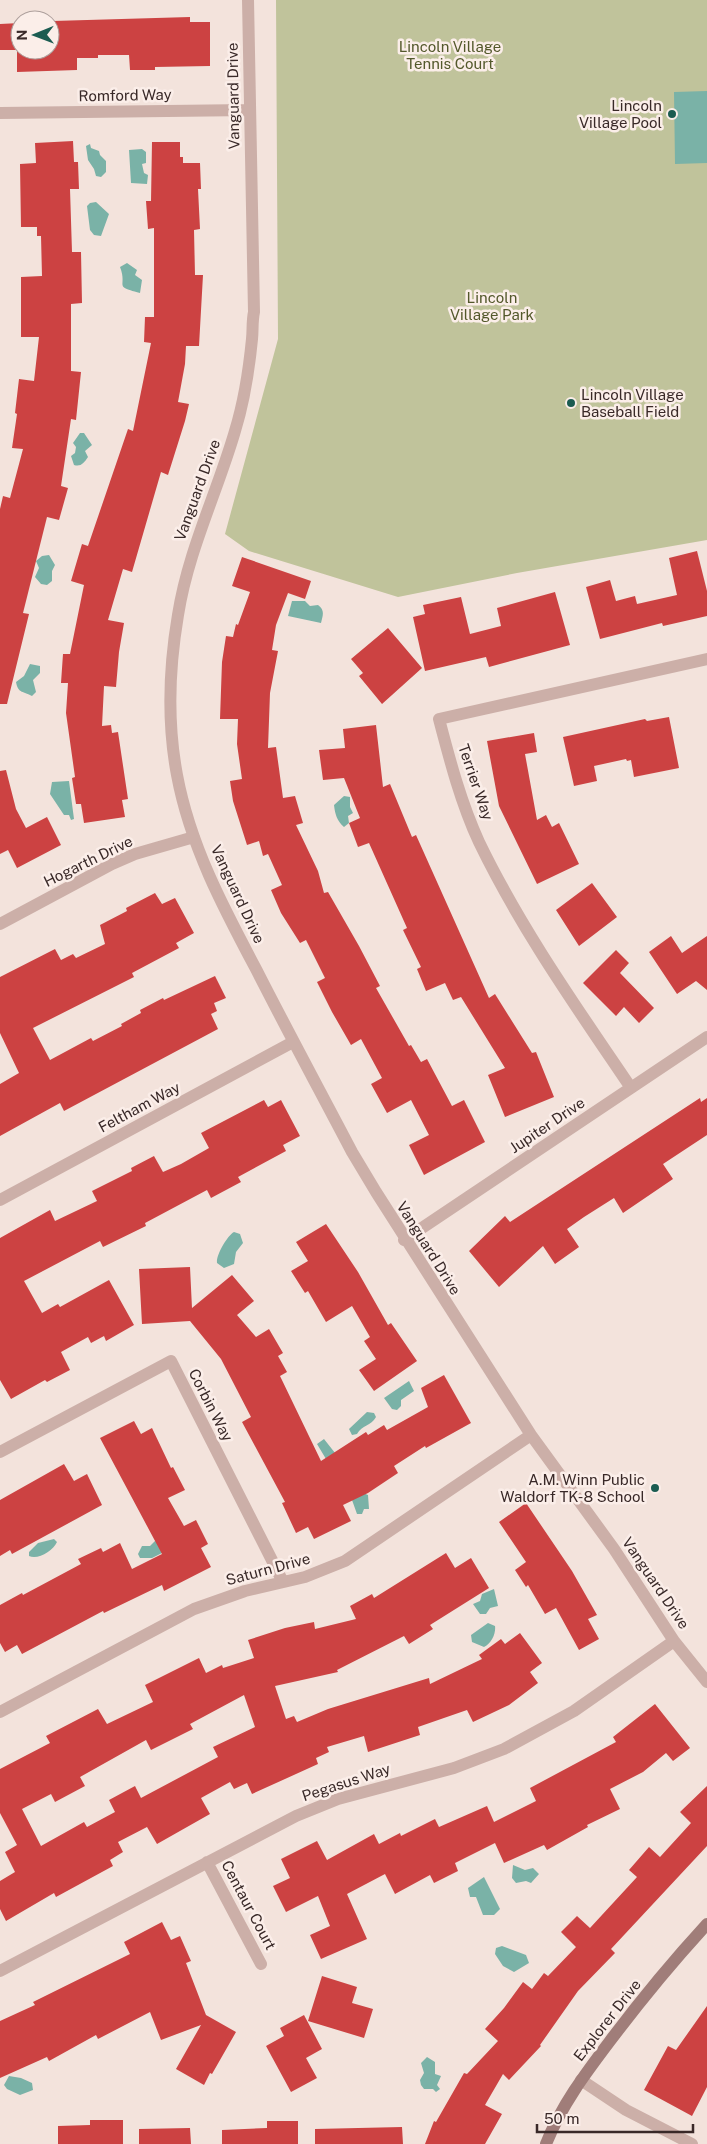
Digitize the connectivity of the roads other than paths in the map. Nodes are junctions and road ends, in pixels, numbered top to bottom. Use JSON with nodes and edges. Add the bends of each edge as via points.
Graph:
{"nodes":[{"id":1,"x":248,"y":0,"type":"edge"},
{"id":2,"x":250,"y":110,"type":"junction"},
{"id":3,"x":0,"y":113,"type":"edge"},
{"id":4,"x":707,"y":659,"type":"edge"},
{"id":5,"x":194,"y":836,"type":"junction"},
{"id":6,"x":0,"y":924,"type":"edge"},
{"id":7,"x":707,"y":1036,"type":"edge"},
{"id":8,"x":293,"y":1042,"type":"junction"},
{"id":9,"x":630,"y":1088,"type":"junction"},
{"id":10,"x":0,"y":1200,"type":"edge"},
{"id":11,"x":404,"y":1240,"type":"junction"},
{"id":12,"x":531,"y":1435,"type":"junction"},
{"id":13,"x":0,"y":1452,"type":"edge"},
{"id":14,"x":283,"y":1582,"type":"junction"},
{"id":15,"x":674,"y":1641,"type":"junction"},
{"id":16,"x":707,"y":1682,"type":"edge"},
{"id":17,"x":0,"y":1712,"type":"edge"},
{"id":18,"x":207,"y":1862,"type":"junction"},
{"id":19,"x":707,"y":1924,"type":"edge"},
{"id":20,"x":261,"y":1964,"type":"dead end"},
{"id":21,"x":0,"y":1971,"type":"edge"},
{"id":22,"x":581,"y":2080,"type":"junction"},
{"id":23,"x":546,"y":2144,"type":"edge"},
{"id":24,"x":692,"y":2144,"type":"edge"}],
"edges":[{"from":1,"to":2,"type":"street","name":"Vanguard Drive"},
{"from":2,"to":3,"type":"street","name":"Romford Way"},
{"from":2,"to":5,"type":"street","name":"Vanguard Drive","via":[[254,312],[247,373],[232,444],[188,568],[171,663],[172,740],[177,775]]},
{"from":4,"to":9,"type":"street","name":"Terrier Way","via":[[439,719],[466,811],[505,891],[562,987]]},
{"from":5,"to":6,"type":"street","name":"Hogarth Drive","via":[[112,864]]},
{"from":5,"to":8,"type":"street","name":"Vanguard Drive","via":[[215,891]]},
{"from":7,"to":9,"type":"street","name":"Jupiter Drive"},
{"from":8,"to":10,"type":"street","name":"Feltham Way"},
{"from":8,"to":11,"type":"street","name":"Vanguard Drive"},
{"from":9,"to":11,"type":"street","name":"Jupiter Drive"},
{"from":11,"to":12,"type":"street","name":"Vanguard Drive"},
{"from":12,"to":14,"type":"street","name":"Saturn Drive","via":[[345,1561]]},
{"from":12,"to":15,"type":"street","name":"Vanguard Drive","via":[[614,1549]]},
{"from":13,"to":14,"type":"street","name":"Corbin Way","via":[[170,1361]]},
{"from":14,"to":17,"type":"street","name":"Saturn Drive","via":[[245,1591],[194,1610]]},
{"from":15,"to":16,"type":"street","name":"Vanguard Drive"},
{"from":15,"to":18,"type":"street","name":"Pegasus Way","via":[[574,1711],[528,1738],[454,1768],[338,1798]]},
{"from":18,"to":20,"type":"street","name":"Centaur Court"},
{"from":18,"to":21,"type":"street","name":"Pegasus Way"},
{"from":19,"to":22,"type":"street","name":"Explorer Drive","via":[[632,2012]]},
{"from":22,"to":23,"type":"street","name":"Explorer Drive","via":[[560,2113]]},
{"from":22,"to":24,"type":"street","via":[[626,2110]]}]}
